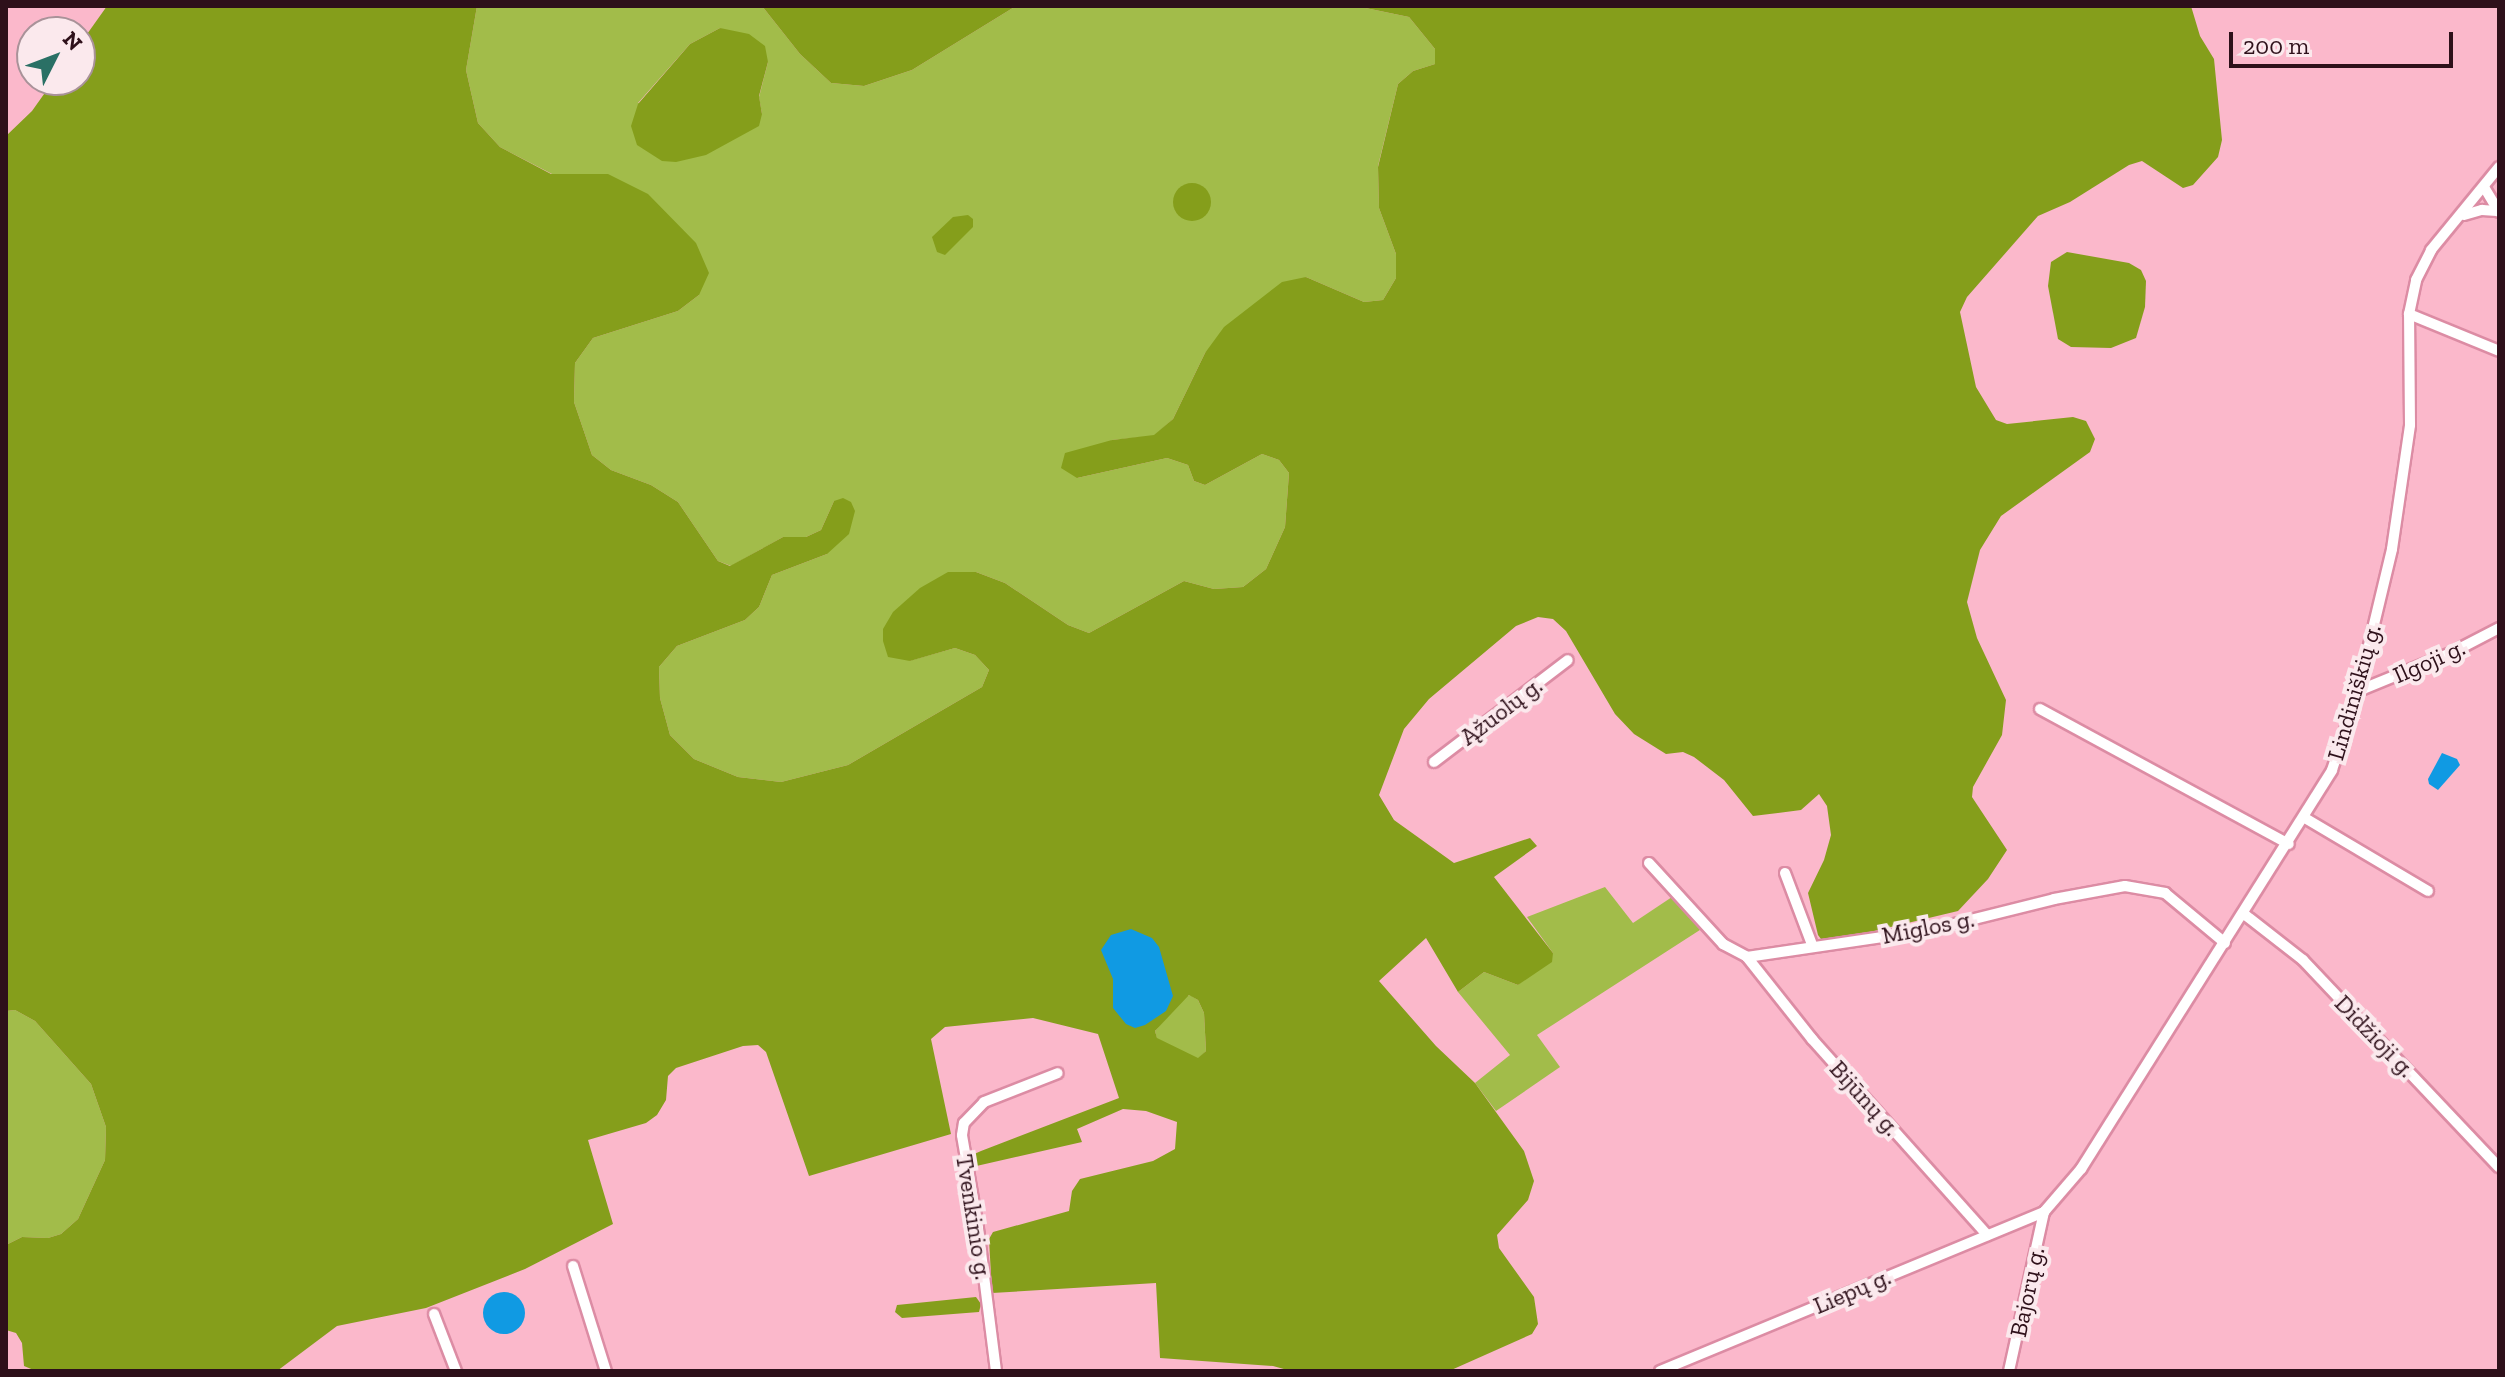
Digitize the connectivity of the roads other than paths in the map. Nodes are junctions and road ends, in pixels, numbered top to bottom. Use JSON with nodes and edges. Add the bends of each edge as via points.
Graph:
{"nodes":[{"id":1,"x":2499,"y":167,"type":"edge"},
{"id":2,"x":2484,"y":187,"type":"junction"},
{"id":3,"x":2498,"y":211,"type":"edge"},
{"id":4,"x":2462,"y":215,"type":"junction"},
{"id":5,"x":2409,"y":314,"type":"junction"},
{"id":6,"x":2499,"y":351,"type":"edge"},
{"id":7,"x":2499,"y":628,"type":"edge"},
{"id":8,"x":1568,"y":660,"type":"dead end"},
{"id":9,"x":2358,"y":691,"type":"junction"},
{"id":10,"x":2040,"y":709,"type":"dead end"},
{"id":11,"x":1434,"y":762,"type":"dead end"},
{"id":12,"x":2305,"y":818,"type":"junction"},
{"id":13,"x":2289,"y":844,"type":"junction"},
{"id":14,"x":1649,"y":863,"type":"dead end"},
{"id":15,"x":1785,"y":873,"type":"dead end"},
{"id":16,"x":2428,"y":891,"type":"dead end"},
{"id":17,"x":2244,"y":914,"type":"junction"},
{"id":18,"x":2225,"y":943,"type":"junction"},
{"id":19,"x":1813,"y":947,"type":"junction"},
{"id":20,"x":1747,"y":957,"type":"junction"},
{"id":21,"x":1058,"y":1073,"type":"dead end"},
{"id":22,"x":2499,"y":1167,"type":"edge"},
{"id":23,"x":2044,"y":1212,"type":"junction"},
{"id":24,"x":1987,"y":1235,"type":"junction"},
{"id":25,"x":573,"y":1266,"type":"dead end"},
{"id":26,"x":434,"y":1314,"type":"dead end"},
{"id":27,"x":456,"y":1371,"type":"edge"},
{"id":28,"x":606,"y":1371,"type":"edge"},
{"id":29,"x":996,"y":1371,"type":"edge"},
{"id":30,"x":1660,"y":1371,"type":"edge"},
{"id":31,"x":2009,"y":1371,"type":"edge"}],
"edges":[{"from":1,"to":2,"type":"street","name":"Lindiniškių g."},
{"from":2,"to":3,"type":"street"},
{"from":2,"to":4,"type":"street","name":"Lindiniškių g."},
{"from":3,"to":4,"type":"street"},
{"from":4,"to":5,"type":"street","name":"Lindiniškių g.","via":[[2420,268]]},
{"from":5,"to":6,"type":"street"},
{"from":5,"to":9,"type":"street","name":"Lindiniškių g.","via":[[2410,425],[2392,549]]},
{"from":7,"to":9,"type":"street","name":"Ilgoji g."},
{"from":8,"to":11,"type":"street","name":"Ąžuolų g."},
{"from":9,"to":12,"type":"street","name":"Lindiniškių g.","via":[[2332,770]]},
{"from":10,"to":13,"type":"street"},
{"from":12,"to":13,"type":"street","name":"Lindiniškių g."},
{"from":12,"to":16,"type":"street"},
{"from":13,"to":17,"type":"street","name":"Lindiniškių g."},
{"from":14,"to":20,"type":"street","via":[[1723,944]]},
{"from":15,"to":19,"type":"street"},
{"from":17,"to":18,"type":"street","name":"Lindiniškių g."},
{"from":17,"to":22,"type":"street","name":"Didžioji g.","via":[[2303,960]]},
{"from":18,"to":19,"type":"street","name":"Miglos g.","via":[[2165,893],[2125,886],[1930,930]]},
{"from":18,"to":23,"type":"street","name":"Lindiniškių g.","via":[[2081,1169]]},
{"from":19,"to":20,"type":"street","name":"Miglos g."},
{"from":20,"to":24,"type":"street","name":"Bijūnų g.","via":[[1812,1039]]},
{"from":21,"to":29,"type":"street","name":"Tvenkinio g.","via":[[984,1102],[964,1123]]},
{"from":23,"to":24,"type":"street","name":"Liepų g."},
{"from":23,"to":31,"type":"street","name":"Bajorų g."},
{"from":24,"to":30,"type":"street","name":"Liepų g."},
{"from":25,"to":28,"type":"street"},
{"from":26,"to":27,"type":"street"}]}
